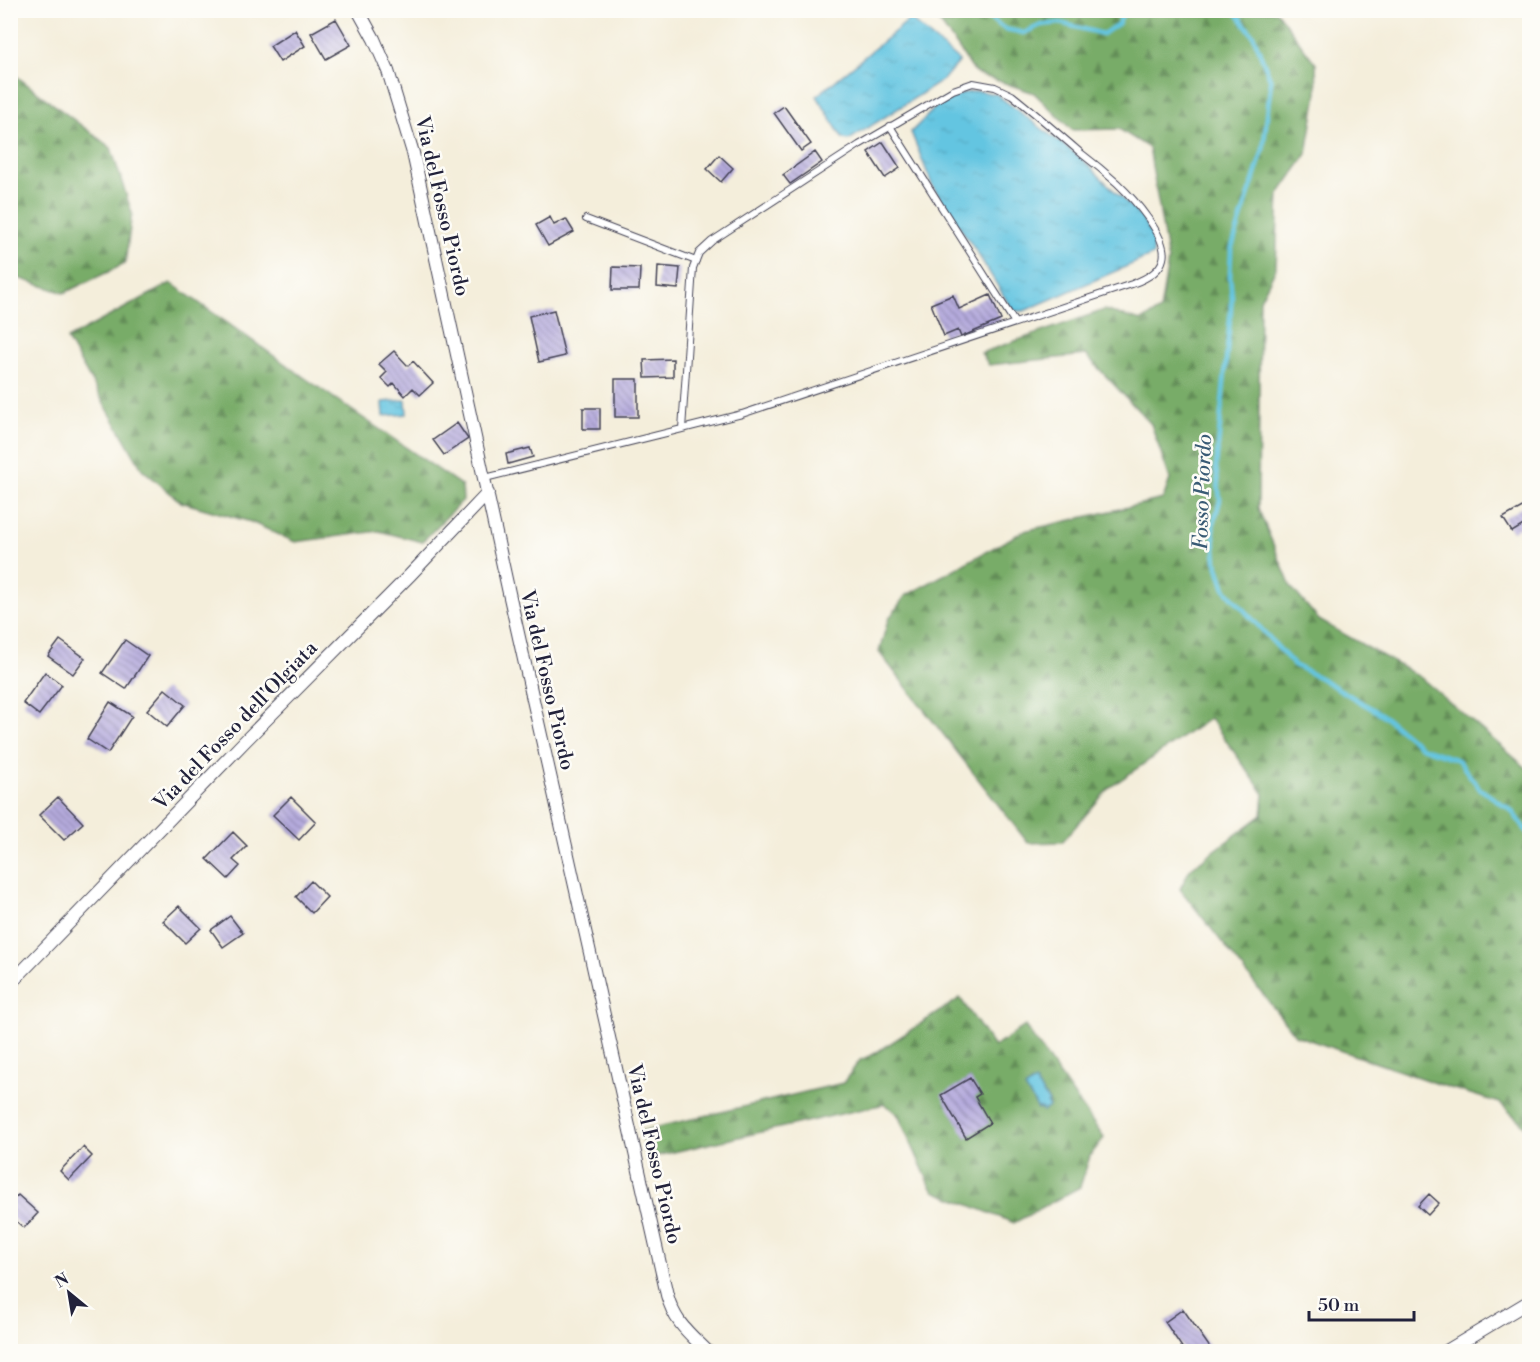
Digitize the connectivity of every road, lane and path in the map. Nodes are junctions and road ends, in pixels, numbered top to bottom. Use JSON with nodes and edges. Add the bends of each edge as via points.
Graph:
{"nodes":[{"id":1,"x":358,"y":10,"type":"edge"},
{"id":2,"x":890,"y":126,"type":"junction"},
{"id":3,"x":586,"y":219,"type":"dead end"},
{"id":4,"x":696,"y":261,"type":"junction"},
{"id":5,"x":1015,"y":323,"type":"junction"},
{"id":6,"x":682,"y":429,"type":"junction"},
{"id":7,"x":484,"y":478,"type":"junction"},
{"id":8,"x":488,"y":493,"type":"junction"},
{"id":9,"x":10,"y":984,"type":"edge"},
{"id":10,"x":1530,"y":1301,"type":"edge"},
{"id":11,"x":708,"y":1352,"type":"edge"},
{"id":12,"x":1445,"y":1352,"type":"edge"}],
"edges":[{"from":1,"to":7,"type":"street","name":"Via del Fosso Piordo","via":[[388,71],[413,153]]},
{"from":2,"to":4,"type":"lane","via":[[712,241]]},
{"from":2,"to":5,"type":"lane"},
{"from":2,"to":5,"type":"lane","via":[[964,86],[974,83],[1004,90],[1117,183],[1150,222],[1164,252],[1163,262],[1149,276]]},
{"from":3,"to":4,"type":"lane"},
{"from":4,"to":6,"type":"lane"},
{"from":5,"to":6,"type":"lane","via":[[742,414]]},
{"from":6,"to":7,"type":"lane"},
{"from":7,"to":8,"type":"street","name":"Via del Fosso Piordo"},
{"from":8,"to":9,"type":"street","name":"Via del Fosso dell'Olgiata"},
{"from":8,"to":11,"type":"street","name":"Via del Fosso Piordo","via":[[667,1295],[679,1324]]},
{"from":10,"to":12,"type":"street"}]}
